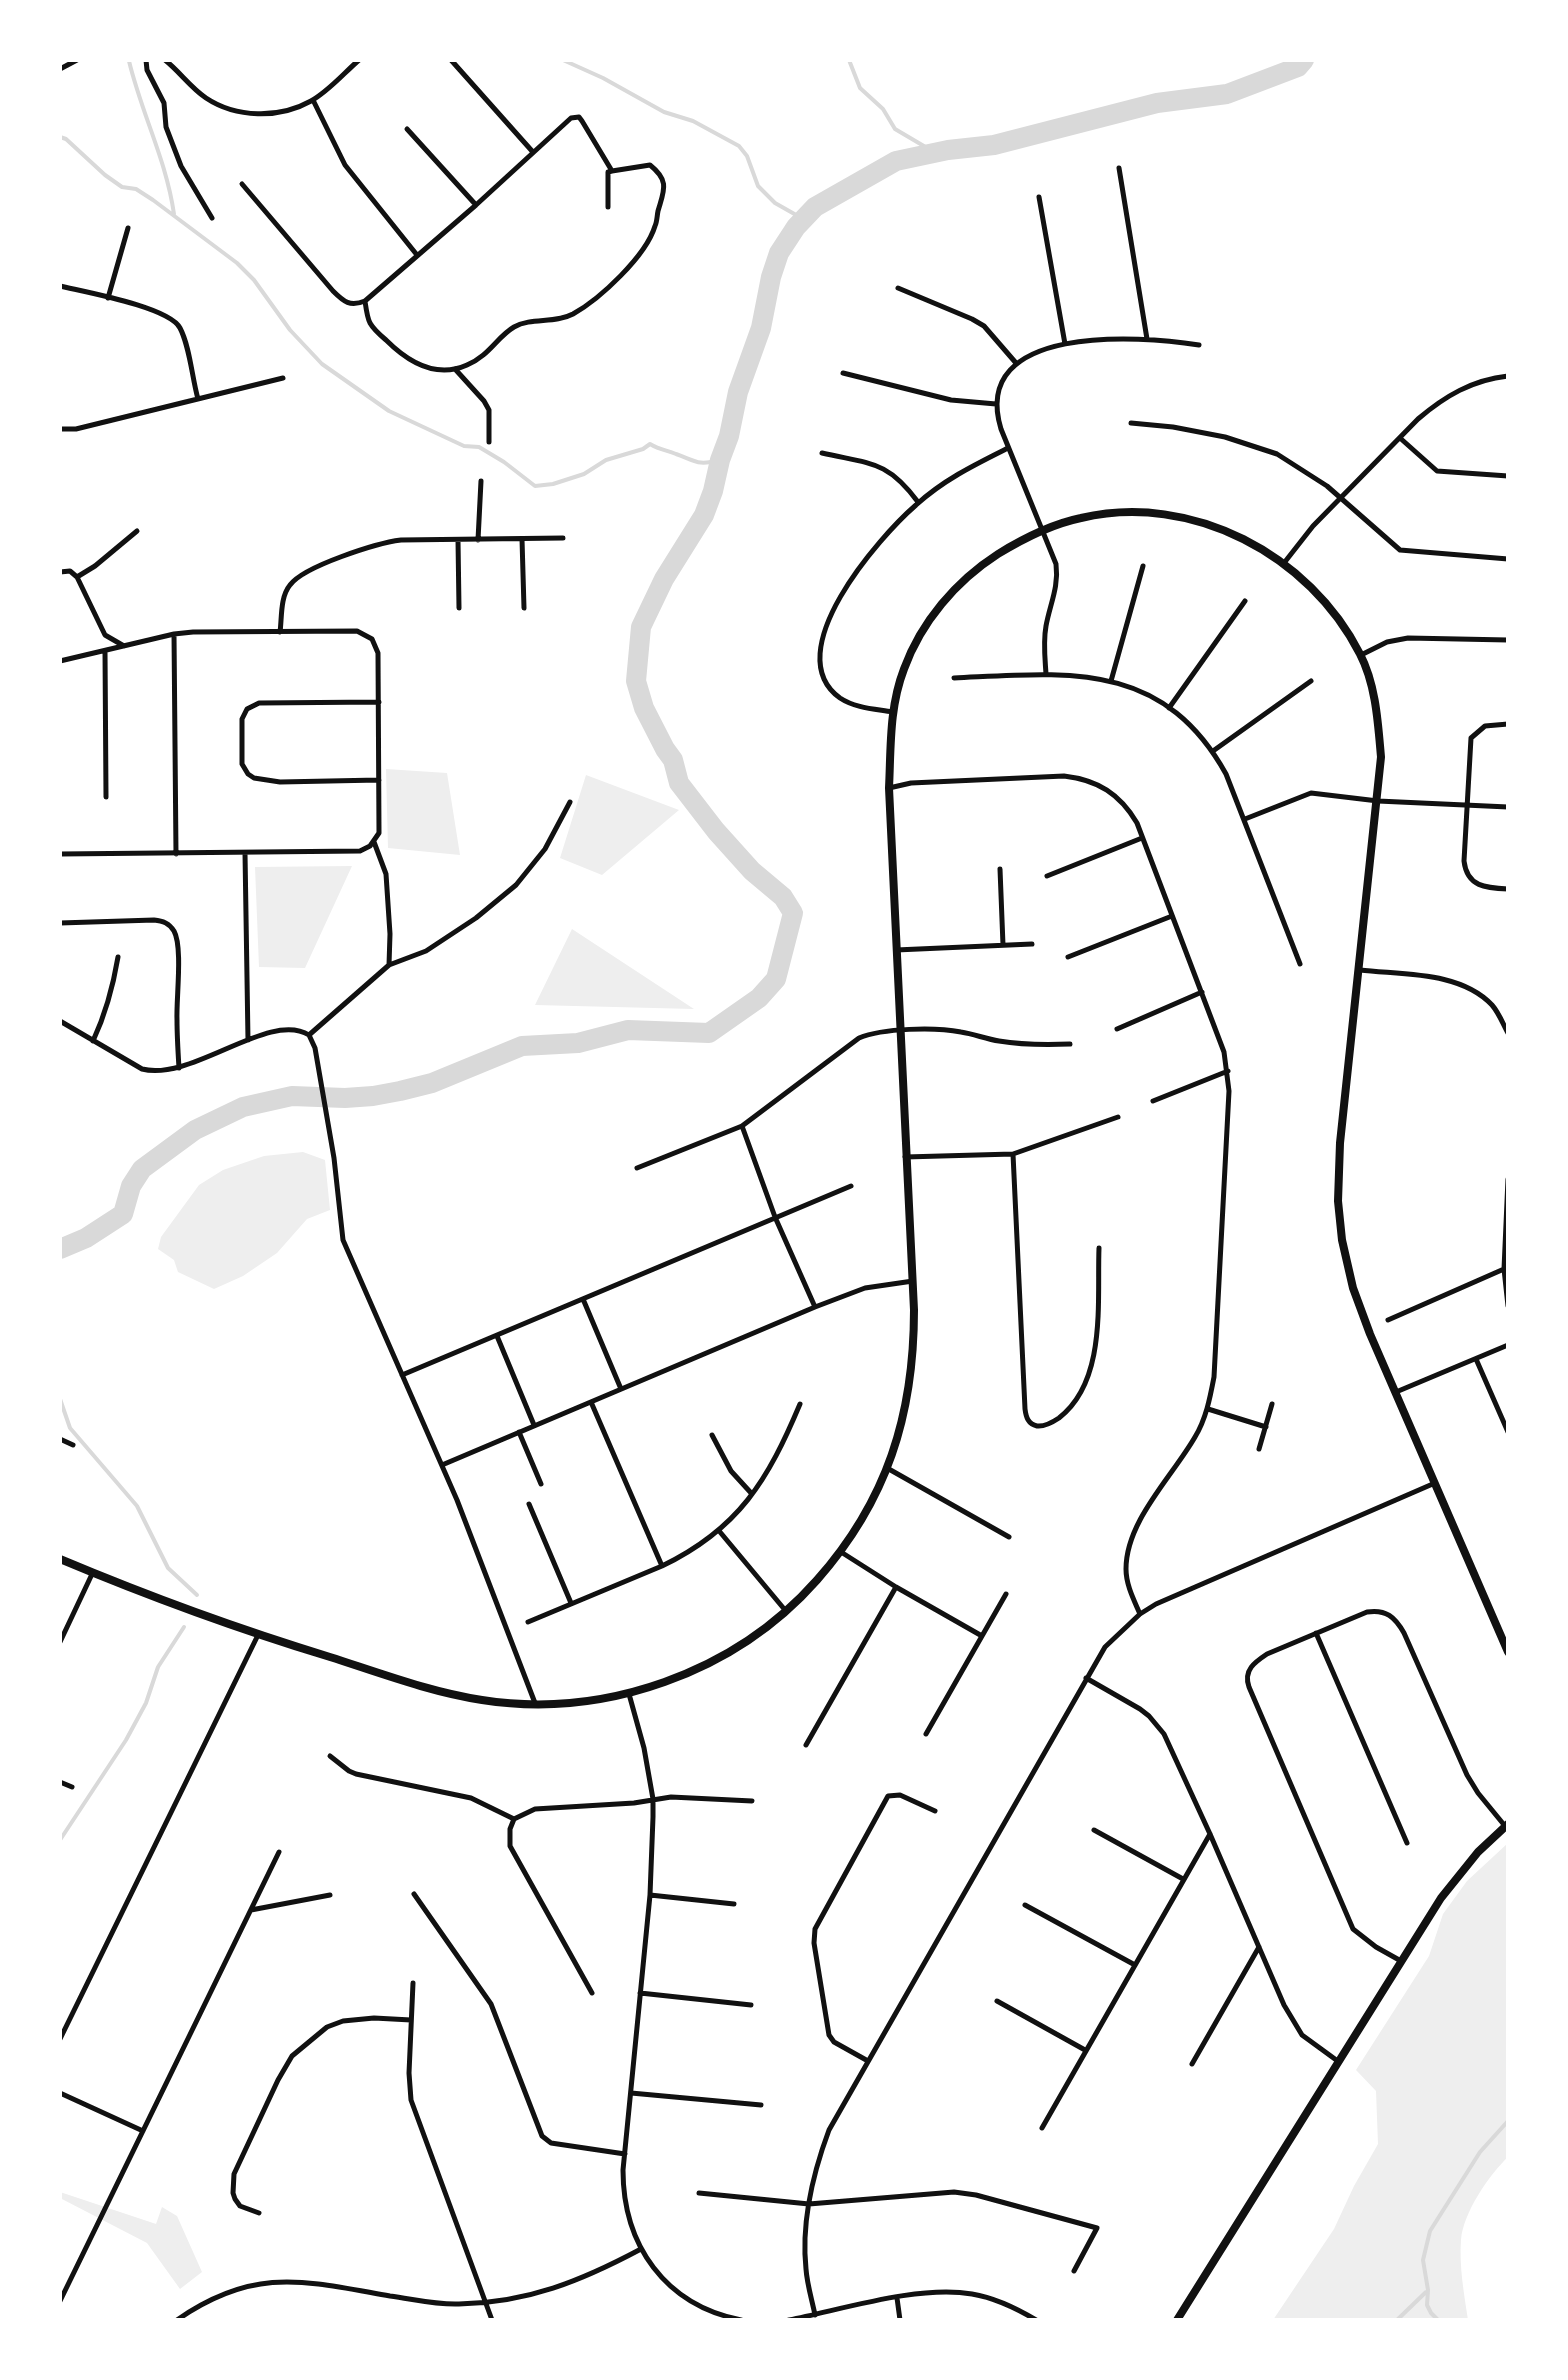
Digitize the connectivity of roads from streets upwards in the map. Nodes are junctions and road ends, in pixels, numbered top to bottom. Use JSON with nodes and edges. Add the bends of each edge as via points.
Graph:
{"nodes":[{"id":1,"x":77,"y":60,"type":"edge"},
{"id":2,"x":146,"y":60,"type":"edge"},
{"id":3,"x":165,"y":60,"type":"edge"},
{"id":4,"x":359,"y":60,"type":"edge"},
{"id":5,"x":451,"y":60,"type":"edge"},
{"id":6,"x":60,"y":69,"type":"edge"},
{"id":7,"x":313,"y":100,"type":"junction"},
{"id":8,"x":408,"y":129,"type":"dead end"},
{"id":9,"x":532,"y":152,"type":"junction"},
{"id":10,"x":1119,"y":168,"type":"dead end"},
{"id":11,"x":612,"y":170,"type":"junction"},
{"id":12,"x":242,"y":184,"type":"dead end"},
{"id":13,"x":1038,"y":197,"type":"dead end"},
{"id":14,"x":476,"y":205,"type":"junction"},
{"id":15,"x":608,"y":207,"type":"dead end"},
{"id":16,"x":212,"y":218,"type":"dead end"},
{"id":17,"x":128,"y":228,"type":"dead end"},
{"id":18,"x":418,"y":256,"type":"junction"},
{"id":19,"x":60,"y":286,"type":"edge"},
{"id":20,"x":898,"y":288,"type":"dead end"},
{"id":21,"x":108,"y":298,"type":"junction"},
{"id":22,"x":365,"y":301,"type":"junction"},
{"id":23,"x":1147,"y":339,"type":"junction"},
{"id":24,"x":1065,"y":344,"type":"junction"},
{"id":25,"x":1200,"y":345,"type":"dead end"},
{"id":26,"x":1016,"y":363,"type":"junction"},
{"id":27,"x":456,"y":369,"type":"junction"},
{"id":28,"x":843,"y":374,"type":"dead end"},
{"id":29,"x":1508,"y":376,"type":"edge"},
{"id":30,"x":283,"y":378,"type":"dead end"},
{"id":31,"x":198,"y":399,"type":"junction"},
{"id":32,"x":996,"y":404,"type":"junction"},
{"id":33,"x":1132,"y":423,"type":"dead end"},
{"id":34,"x":60,"y":429,"type":"edge"},
{"id":35,"x":1400,"y":438,"type":"junction"},
{"id":36,"x":490,"y":442,"type":"dead end"},
{"id":37,"x":1008,"y":448,"type":"junction"},
{"id":38,"x":822,"y":453,"type":"dead end"},
{"id":39,"x":1508,"y":476,"type":"edge"},
{"id":40,"x":481,"y":481,"type":"dead end"},
{"id":41,"x":1341,"y":498,"type":"junction"},
{"id":42,"x":918,"y":502,"type":"junction"},
{"id":43,"x":1042,"y":530,"type":"junction"},
{"id":44,"x":137,"y":531,"type":"dead end"},
{"id":45,"x":563,"y":538,"type":"dead end"},
{"id":46,"x":458,"y":540,"type":"junction"},
{"id":47,"x":478,"y":540,"type":"junction"},
{"id":48,"x":522,"y":540,"type":"junction"},
{"id":49,"x":1508,"y":558,"type":"edge"},
{"id":50,"x":1284,"y":563,"type":"junction"},
{"id":51,"x":1143,"y":566,"type":"dead end"},
{"id":52,"x":60,"y":572,"type":"edge"},
{"id":53,"x":77,"y":578,"type":"junction"},
{"id":54,"x":1244,"y":600,"type":"dead end"},
{"id":55,"x":459,"y":608,"type":"dead end"},
{"id":56,"x":524,"y":608,"type":"dead end"},
{"id":57,"x":280,"y":632,"type":"junction"},
{"id":58,"x":174,"y":634,"type":"junction"},
{"id":59,"x":1508,"y":640,"type":"edge"},
{"id":60,"x":124,"y":646,"type":"junction"},
{"id":61,"x":105,"y":651,"type":"junction"},
{"id":62,"x":1361,"y":655,"type":"junction"},
{"id":63,"x":60,"y":660,"type":"edge"},
{"id":64,"x":1046,"y":674,"type":"junction"},
{"id":65,"x":954,"y":678,"type":"dead end"},
{"id":66,"x":1111,"y":680,"type":"junction"},
{"id":67,"x":1311,"y":681,"type":"dead end"},
{"id":68,"x":379,"y":702,"type":"junction"},
{"id":69,"x":1169,"y":708,"type":"junction"},
{"id":70,"x":892,"y":712,"type":"junction"},
{"id":71,"x":1508,"y":724,"type":"edge"},
{"id":72,"x":1213,"y":751,"type":"junction"},
{"id":73,"x":379,"y":780,"type":"junction"},
{"id":74,"x":889,"y":788,"type":"junction"},
{"id":75,"x":106,"y":798,"type":"dead end"},
{"id":76,"x":1378,"y":801,"type":"junction"},
{"id":77,"x":570,"y":802,"type":"dead end"},
{"id":78,"x":1467,"y":805,"type":"junction"},
{"id":79,"x":1508,"y":807,"type":"edge"},
{"id":80,"x":1244,"y":819,"type":"junction"},
{"id":81,"x":1142,"y":838,"type":"junction"},
{"id":82,"x":374,"y":841,"type":"junction"},
{"id":83,"x":60,"y":854,"type":"edge"},
{"id":84,"x":176,"y":854,"type":"junction"},
{"id":85,"x":245,"y":854,"type":"junction"},
{"id":86,"x":1000,"y":869,"type":"dead end"},
{"id":87,"x":1047,"y":876,"type":"dead end"},
{"id":88,"x":1508,"y":889,"type":"edge"},
{"id":89,"x":1172,"y":916,"type":"junction"},
{"id":90,"x":60,"y":923,"type":"edge"},
{"id":91,"x":1032,"y":944,"type":"dead end"},
{"id":92,"x":1004,"y":945,"type":"junction"},
{"id":93,"x":896,"y":950,"type":"junction"},
{"id":94,"x":118,"y":957,"type":"dead end"},
{"id":95,"x":1068,"y":957,"type":"dead end"},
{"id":96,"x":1300,"y":964,"type":"dead end"},
{"id":97,"x":389,"y":965,"type":"junction"},
{"id":98,"x":1359,"y":970,"type":"junction"},
{"id":99,"x":1202,"y":992,"type":"junction"},
{"id":100,"x":60,"y":1022,"type":"edge"},
{"id":101,"x":1116,"y":1029,"type":"dead end"},
{"id":102,"x":899,"y":1030,"type":"junction"},
{"id":103,"x":1508,"y":1033,"type":"edge"},
{"id":104,"x":309,"y":1034,"type":"junction"},
{"id":105,"x":248,"y":1040,"type":"junction"},
{"id":106,"x":93,"y":1041,"type":"junction"},
{"id":107,"x":1070,"y":1044,"type":"dead end"},
{"id":108,"x":180,"y":1068,"type":"junction"},
{"id":109,"x":1228,"y":1071,"type":"junction"},
{"id":110,"x":1152,"y":1101,"type":"dead end"},
{"id":111,"x":1118,"y":1116,"type":"dead end"},
{"id":112,"x":742,"y":1126,"type":"junction"},
{"id":113,"x":1012,"y":1154,"type":"junction"},
{"id":114,"x":906,"y":1156,"type":"junction"},
{"id":115,"x":637,"y":1168,"type":"dead end"},
{"id":116,"x":1508,"y":1178,"type":"edge"},
{"id":117,"x":851,"y":1186,"type":"dead end"},
{"id":118,"x":776,"y":1218,"type":"junction"},
{"id":119,"x":1098,"y":1248,"type":"dead end"},
{"id":120,"x":1504,"y":1270,"type":"junction"},
{"id":121,"x":913,"y":1280,"type":"junction"},
{"id":122,"x":584,"y":1299,"type":"junction"},
{"id":123,"x":1508,"y":1306,"type":"edge"},
{"id":124,"x":815,"y":1307,"type":"junction"},
{"id":125,"x":1388,"y":1320,"type":"dead end"},
{"id":126,"x":497,"y":1336,"type":"junction"},
{"id":127,"x":1508,"y":1344,"type":"edge"},
{"id":128,"x":1476,"y":1358,"type":"junction"},
{"id":129,"x":402,"y":1376,"type":"junction"},
{"id":130,"x":621,"y":1390,"type":"junction"},
{"id":131,"x":1396,"y":1392,"type":"junction"},
{"id":132,"x":592,"y":1402,"type":"junction"},
{"id":133,"x":800,"y":1404,"type":"dead end"},
{"id":134,"x":1272,"y":1404,"type":"dead end"},
{"id":135,"x":1208,"y":1408,"type":"junction"},
{"id":136,"x":534,"y":1426,"type":"junction"},
{"id":137,"x":1266,"y":1427,"type":"junction"},
{"id":138,"x":519,"y":1432,"type":"junction"},
{"id":139,"x":1508,"y":1432,"type":"edge"},
{"id":140,"x":712,"y":1435,"type":"dead end"},
{"id":141,"x":60,"y":1439,"type":"edge"},
{"id":142,"x":73,"y":1445,"type":"dead end"},
{"id":143,"x":1259,"y":1449,"type":"dead end"},
{"id":144,"x":442,"y":1465,"type":"junction"},
{"id":145,"x":888,"y":1468,"type":"junction"},
{"id":146,"x":1435,"y":1483,"type":"junction"},
{"id":147,"x":540,"y":1484,"type":"dead end"},
{"id":148,"x":752,"y":1494,"type":"junction"},
{"id":149,"x":529,"y":1504,"type":"dead end"},
{"id":150,"x":720,"y":1532,"type":"junction"},
{"id":151,"x":1008,"y":1537,"type":"dead end"},
{"id":152,"x":841,"y":1552,"type":"junction"},
{"id":153,"x":60,"y":1559,"type":"edge"},
{"id":154,"x":662,"y":1566,"type":"junction"},
{"id":155,"x":93,"y":1572,"type":"junction"},
{"id":156,"x":896,"y":1587,"type":"junction"},
{"id":157,"x":1006,"y":1594,"type":"dead end"},
{"id":158,"x":571,"y":1603,"type":"junction"},
{"id":159,"x":786,"y":1611,"type":"junction"},
{"id":160,"x":1140,"y":1614,"type":"junction"},
{"id":161,"x":528,"y":1622,"type":"dead end"},
{"id":162,"x":1316,"y":1633,"type":"junction"},
{"id":163,"x":258,"y":1635,"type":"junction"},
{"id":164,"x":982,"y":1636,"type":"junction"},
{"id":165,"x":60,"y":1642,"type":"edge"},
{"id":166,"x":1508,"y":1652,"type":"edge"},
{"id":167,"x":1086,"y":1678,"type":"junction"},
{"id":168,"x":629,"y":1694,"type":"junction"},
{"id":169,"x":535,"y":1704,"type":"junction"},
{"id":170,"x":926,"y":1734,"type":"dead end"},
{"id":171,"x":806,"y":1745,"type":"dead end"},
{"id":172,"x":330,"y":1756,"type":"dead end"},
{"id":173,"x":60,"y":1782,"type":"edge"},
{"id":174,"x":72,"y":1787,"type":"dead end"},
{"id":175,"x":653,"y":1799,"type":"junction"},
{"id":176,"x":752,"y":1801,"type":"dead end"},
{"id":177,"x":935,"y":1811,"type":"dead end"},
{"id":178,"x":514,"y":1819,"type":"junction"},
{"id":179,"x":1507,"y":1825,"type":"edge"},
{"id":180,"x":1094,"y":1830,"type":"dead end"},
{"id":181,"x":1210,"y":1834,"type":"junction"},
{"id":182,"x":1407,"y":1843,"type":"dead end"},
{"id":183,"x":278,"y":1852,"type":"dead end"},
{"id":184,"x":1183,"y":1878,"type":"junction"},
{"id":185,"x":414,"y":1894,"type":"dead end"},
{"id":186,"x":330,"y":1895,"type":"dead end"},
{"id":187,"x":650,"y":1896,"type":"junction"},
{"id":188,"x":734,"y":1904,"type":"dead end"},
{"id":189,"x":1026,"y":1905,"type":"dead end"},
{"id":190,"x":251,"y":1910,"type":"junction"},
{"id":191,"x":1259,"y":1947,"type":"junction"},
{"id":192,"x":1400,"y":1961,"type":"junction"},
{"id":193,"x":1135,"y":1965,"type":"junction"},
{"id":194,"x":413,"y":1983,"type":"dead end"},
{"id":195,"x":640,"y":1993,"type":"junction"},
{"id":196,"x":592,"y":1994,"type":"dead end"},
{"id":197,"x":997,"y":2001,"type":"dead end"},
{"id":198,"x":751,"y":2005,"type":"dead end"},
{"id":199,"x":411,"y":2020,"type":"junction"},
{"id":200,"x":60,"y":2039,"type":"edge"},
{"id":201,"x":1086,"y":2050,"type":"junction"},
{"id":202,"x":868,"y":2061,"type":"junction"},
{"id":203,"x":1338,"y":2062,"type":"junction"},
{"id":204,"x":1192,"y":2064,"type":"dead end"},
{"id":205,"x":60,"y":2093,"type":"edge"},
{"id":206,"x":631,"y":2093,"type":"junction"},
{"id":207,"x":762,"y":2106,"type":"dead end"},
{"id":208,"x":1042,"y":2128,"type":"dead end"},
{"id":209,"x":143,"y":2131,"type":"junction"},
{"id":210,"x":625,"y":2154,"type":"junction"},
{"id":211,"x":699,"y":2194,"type":"dead end"},
{"id":212,"x":810,"y":2204,"type":"junction"},
{"id":213,"x":259,"y":2213,"type":"dead end"},
{"id":214,"x":640,"y":2249,"type":"junction"},
{"id":215,"x":1074,"y":2270,"type":"dead end"},
{"id":216,"x":897,"y":2298,"type":"junction"},
{"id":217,"x":60,"y":2301,"type":"edge"},
{"id":218,"x":488,"y":2303,"type":"junction"},
{"id":219,"x":815,"y":2315,"type":"junction"},
{"id":220,"x":177,"y":2320,"type":"edge"},
{"id":221,"x":492,"y":2320,"type":"edge"},
{"id":222,"x":741,"y":2320,"type":"edge"},
{"id":223,"x":789,"y":2320,"type":"edge"},
{"id":224,"x":900,"y":2320,"type":"edge"},
{"id":225,"x":1036,"y":2320,"type":"edge"},
{"id":226,"x":1178,"y":2320,"type":"edge"}],
"edges":[{"from":1,"to":6,"type":"street"},
{"from":2,"to":16,"type":"street","via":[[181,166]]},
{"from":3,"to":7,"type":"street","via":[[200,94],[240,112],[292,110]]},
{"from":4,"to":7,"type":"street"},
{"from":5,"to":9,"type":"street"},
{"from":7,"to":18,"type":"street","via":[[345,165]]},
{"from":8,"to":14,"type":"street"},
{"from":9,"to":11,"type":"street","via":[[578,117]]},
{"from":9,"to":14,"type":"street"},
{"from":10,"to":23,"type":"street"},
{"from":11,"to":15,"type":"street"},
{"from":11,"to":27,"type":"street","via":[[650,165],[664,183],[644,247],[597,299],[561,320],[512,328],[489,352]]},
{"from":12,"to":22,"type":"street","via":[[344,302]]},
{"from":13,"to":24,"type":"street"},
{"from":14,"to":18,"type":"street"},
{"from":17,"to":21,"type":"street"},
{"from":18,"to":22,"type":"street"},
{"from":19,"to":21,"type":"street"},
{"from":20,"to":26,"type":"street","via":[[984,326]]},
{"from":21,"to":31,"type":"street","via":[[175,322]]},
{"from":22,"to":27,"type":"street","via":[[371,325],[410,362]]},
{"from":23,"to":24,"type":"street"},
{"from":23,"to":25,"type":"street"},
{"from":24,"to":26,"type":"street"},
{"from":26,"to":32,"type":"street"},
{"from":27,"to":36,"type":"street","via":[[484,401]]},
{"from":28,"to":32,"type":"street"},
{"from":29,"to":35,"type":"street","via":[[1451,394]]},
{"from":30,"to":31,"type":"street"},
{"from":31,"to":34,"type":"street"},
{"from":32,"to":37,"type":"street"},
{"from":33,"to":41,"type":"street","via":[[1225,437],[1277,454]]},
{"from":35,"to":39,"type":"street","via":[[1437,471]]},
{"from":35,"to":41,"type":"street"},
{"from":37,"to":42,"type":"street"},
{"from":37,"to":43,"type":"street"},
{"from":38,"to":42,"type":"street","via":[[892,473]]},
{"from":40,"to":47,"type":"street"},
{"from":41,"to":49,"type":"street","via":[[1400,550]]},
{"from":41,"to":50,"type":"street"},
{"from":42,"to":70,"type":"street","via":[[865,560],[820,647],[822,674],[839,697]]},
{"from":43,"to":50,"type":"street","via":[[1106,514],[1171,515],[1226,531]]},
{"from":43,"to":64,"type":"street","via":[[1058,578],[1044,641]]},
{"from":43,"to":70,"type":"street","via":[[982,564],[942,604],[912,649]]},
{"from":44,"to":53,"type":"street"},
{"from":45,"to":48,"type":"street"},
{"from":46,"to":47,"type":"street"},
{"from":46,"to":55,"type":"street"},
{"from":46,"to":57,"type":"street","via":[[376,544],[314,569],[286,590]]},
{"from":47,"to":48,"type":"street"},
{"from":48,"to":56,"type":"street"},
{"from":50,"to":62,"type":"street","via":[[1312,587]]},
{"from":51,"to":66,"type":"street"},
{"from":52,"to":53,"type":"street"},
{"from":53,"to":60,"type":"street","via":[[105,635]]},
{"from":54,"to":69,"type":"street"},
{"from":57,"to":58,"type":"street"},
{"from":57,"to":68,"type":"street","via":[[366,634],[378,653]]},
{"from":58,"to":60,"type":"street"},
{"from":58,"to":84,"type":"street"},
{"from":59,"to":62,"type":"street","via":[[1408,638]]},
{"from":60,"to":61,"type":"street"},
{"from":61,"to":63,"type":"street"},
{"from":61,"to":75,"type":"street"},
{"from":62,"to":76,"type":"street","via":[[1376,707]]},
{"from":64,"to":65,"type":"street"},
{"from":64,"to":66,"type":"street"},
{"from":66,"to":69,"type":"street"},
{"from":67,"to":72,"type":"street"},
{"from":68,"to":73,"type":"street"},
{"from":68,"to":73,"type":"street","via":[[260,703],[242,719],[242,764],[254,778]]},
{"from":69,"to":72,"type":"street"},
{"from":70,"to":74,"type":"street"},
{"from":71,"to":78,"type":"street","via":[[1485,726],[1471,738]]},
{"from":72,"to":80,"type":"street"},
{"from":73,"to":82,"type":"street"},
{"from":74,"to":81,"type":"street","via":[[1078,778],[1122,801]]},
{"from":74,"to":93,"type":"street"},
{"from":76,"to":78,"type":"street"},
{"from":76,"to":80,"type":"street","via":[[1311,793]]},
{"from":76,"to":98,"type":"street"},
{"from":77,"to":97,"type":"street","via":[[516,885],[426,951]]},
{"from":78,"to":79,"type":"street"},
{"from":78,"to":88,"type":"street","via":[[1465,871],[1480,886]]},
{"from":80,"to":96,"type":"street"},
{"from":81,"to":87,"type":"street"},
{"from":81,"to":89,"type":"street"},
{"from":82,"to":85,"type":"street","via":[[360,851]]},
{"from":82,"to":97,"type":"street","via":[[386,874]]},
{"from":83,"to":84,"type":"street"},
{"from":84,"to":85,"type":"street"},
{"from":85,"to":105,"type":"street"},
{"from":86,"to":92,"type":"street"},
{"from":89,"to":95,"type":"street"},
{"from":89,"to":99,"type":"street"},
{"from":90,"to":108,"type":"street","via":[[154,920],[171,927],[178,948]]},
{"from":91,"to":92,"type":"street"},
{"from":92,"to":93,"type":"street"},
{"from":93,"to":102,"type":"street"},
{"from":94,"to":106,"type":"street"},
{"from":97,"to":104,"type":"street"},
{"from":98,"to":103,"type":"street","via":[[1466,987],[1491,1004]]},
{"from":98,"to":131,"type":"street","via":[[1338,1201],[1354,1288]]},
{"from":99,"to":101,"type":"street"},
{"from":99,"to":109,"type":"street"},
{"from":100,"to":106,"type":"street"},
{"from":102,"to":107,"type":"street"},
{"from":102,"to":112,"type":"street","via":[[859,1038]]},
{"from":102,"to":114,"type":"street"},
{"from":104,"to":105,"type":"street","via":[[282,1029]]},
{"from":104,"to":129,"type":"street","via":[[343,1240]]},
{"from":105,"to":108,"type":"street"},
{"from":106,"to":108,"type":"street","via":[[142,1069]]},
{"from":109,"to":110,"type":"street"},
{"from":109,"to":135,"type":"street"},
{"from":111,"to":113,"type":"street"},
{"from":112,"to":115,"type":"street"},
{"from":112,"to":118,"type":"street"},
{"from":113,"to":114,"type":"street"},
{"from":113,"to":119,"type":"street","via":[[1025,1409],[1032,1424],[1042,1426],[1068,1410],[1088,1377]]},
{"from":114,"to":121,"type":"street"},
{"from":116,"to":120,"type":"street"},
{"from":117,"to":118,"type":"street"},
{"from":118,"to":122,"type":"street"},
{"from":118,"to":124,"type":"street"},
{"from":120,"to":123,"type":"street"},
{"from":120,"to":125,"type":"street"},
{"from":121,"to":124,"type":"street","via":[[865,1288]]},
{"from":121,"to":145,"type":"street","via":[[910,1389]]},
{"from":122,"to":126,"type":"street"},
{"from":122,"to":130,"type":"street"},
{"from":124,"to":130,"type":"street"},
{"from":126,"to":129,"type":"street"},
{"from":126,"to":136,"type":"street"},
{"from":127,"to":128,"type":"street"},
{"from":128,"to":131,"type":"street"},
{"from":128,"to":139,"type":"street"},
{"from":129,"to":144,"type":"street"},
{"from":130,"to":132,"type":"street"},
{"from":131,"to":146,"type":"street"},
{"from":132,"to":136,"type":"street"},
{"from":132,"to":154,"type":"street"},
{"from":133,"to":148,"type":"street"},
{"from":134,"to":137,"type":"street"},
{"from":135,"to":137,"type":"street"},
{"from":135,"to":160,"type":"street","via":[[1132,1538],[1128,1582]]},
{"from":136,"to":138,"type":"street"},
{"from":137,"to":143,"type":"street"},
{"from":138,"to":144,"type":"street"},
{"from":138,"to":147,"type":"street"},
{"from":140,"to":148,"type":"street"},
{"from":141,"to":142,"type":"street"},
{"from":144,"to":169,"type":"street"},
{"from":145,"to":151,"type":"street"},
{"from":145,"to":152,"type":"street"},
{"from":146,"to":160,"type":"street"},
{"from":146,"to":166,"type":"street"},
{"from":148,"to":150,"type":"street"},
{"from":149,"to":158,"type":"street"},
{"from":150,"to":154,"type":"street"},
{"from":150,"to":159,"type":"street"},
{"from":152,"to":156,"type":"street"},
{"from":152,"to":159,"type":"street"},
{"from":153,"to":155,"type":"street"},
{"from":154,"to":158,"type":"street"},
{"from":155,"to":163,"type":"street"},
{"from":155,"to":165,"type":"street"},
{"from":156,"to":164,"type":"street"},
{"from":156,"to":171,"type":"street"},
{"from":157,"to":164,"type":"street"},
{"from":158,"to":161,"type":"street"},
{"from":159,"to":168,"type":"street","via":[[702,1666]]},
{"from":160,"to":167,"type":"street","via":[[1107,1644]]},
{"from":162,"to":179,"type":"street","via":[[1367,1612],[1392,1615],[1466,1775]]},
{"from":162,"to":182,"type":"street"},
{"from":162,"to":192,"type":"street","via":[[1255,1662],[1246,1680],[1353,1929]]},
{"from":163,"to":169,"type":"street","via":[[450,1693]]},
{"from":163,"to":200,"type":"street"},
{"from":164,"to":170,"type":"street"},
{"from":167,"to":181,"type":"street","via":[[1157,1724]]},
{"from":167,"to":202,"type":"street"},
{"from":168,"to":169,"type":"street"},
{"from":168,"to":175,"type":"street"},
{"from":172,"to":178,"type":"street","via":[[356,1774],[471,1798]]},
{"from":173,"to":174,"type":"street"},
{"from":175,"to":176,"type":"street"},
{"from":175,"to":178,"type":"street","via":[[536,1809]]},
{"from":175,"to":187,"type":"street"},
{"from":177,"to":202,"type":"street","via":[[888,1796],[815,1929],[829,2034]]},
{"from":178,"to":196,"type":"street","via":[[510,1846]]},
{"from":179,"to":192,"type":"street","via":[[1461,1871]]},
{"from":180,"to":184,"type":"street"},
{"from":181,"to":184,"type":"street"},
{"from":181,"to":191,"type":"street"},
{"from":183,"to":190,"type":"street"},
{"from":184,"to":193,"type":"street"},
{"from":185,"to":210,"type":"street","via":[[491,2004],[542,2136],[551,2144]]},
{"from":186,"to":190,"type":"street"},
{"from":187,"to":188,"type":"street"},
{"from":187,"to":195,"type":"street"},
{"from":189,"to":193,"type":"street"},
{"from":190,"to":209,"type":"street"},
{"from":191,"to":203,"type":"street","via":[[1293,2022]]},
{"from":191,"to":204,"type":"street"},
{"from":192,"to":203,"type":"street"},
{"from":193,"to":201,"type":"street"},
{"from":194,"to":199,"type":"street"},
{"from":195,"to":198,"type":"street"},
{"from":195,"to":206,"type":"street"},
{"from":197,"to":201,"type":"street"},
{"from":199,"to":213,"type":"street","via":[[343,2022],[292,2056],[234,2174],[234,2200]]},
{"from":199,"to":218,"type":"street","via":[[411,2100]]},
{"from":201,"to":208,"type":"street"},
{"from":202,"to":212,"type":"street","via":[[829,2130]]},
{"from":203,"to":226,"type":"street"},
{"from":205,"to":209,"type":"street"},
{"from":206,"to":207,"type":"street"},
{"from":206,"to":210,"type":"street"},
{"from":209,"to":217,"type":"street"},
{"from":210,"to":214,"type":"street","via":[[624,2202]]},
{"from":211,"to":212,"type":"street"},
{"from":212,"to":215,"type":"street","via":[[976,2195],[1097,2228]]},
{"from":212,"to":219,"type":"street","via":[[806,2268]]},
{"from":214,"to":218,"type":"street","via":[[570,2284]]},
{"from":214,"to":222,"type":"street","via":[[682,2294]]},
{"from":216,"to":219,"type":"street"},
{"from":216,"to":224,"type":"street"},
{"from":216,"to":225,"type":"street","via":[[974,2294]]},
{"from":218,"to":220,"type":"street","via":[[428,2302],[272,2281],[200,2304]]},
{"from":218,"to":221,"type":"street"},
{"from":219,"to":223,"type":"street"}]}
